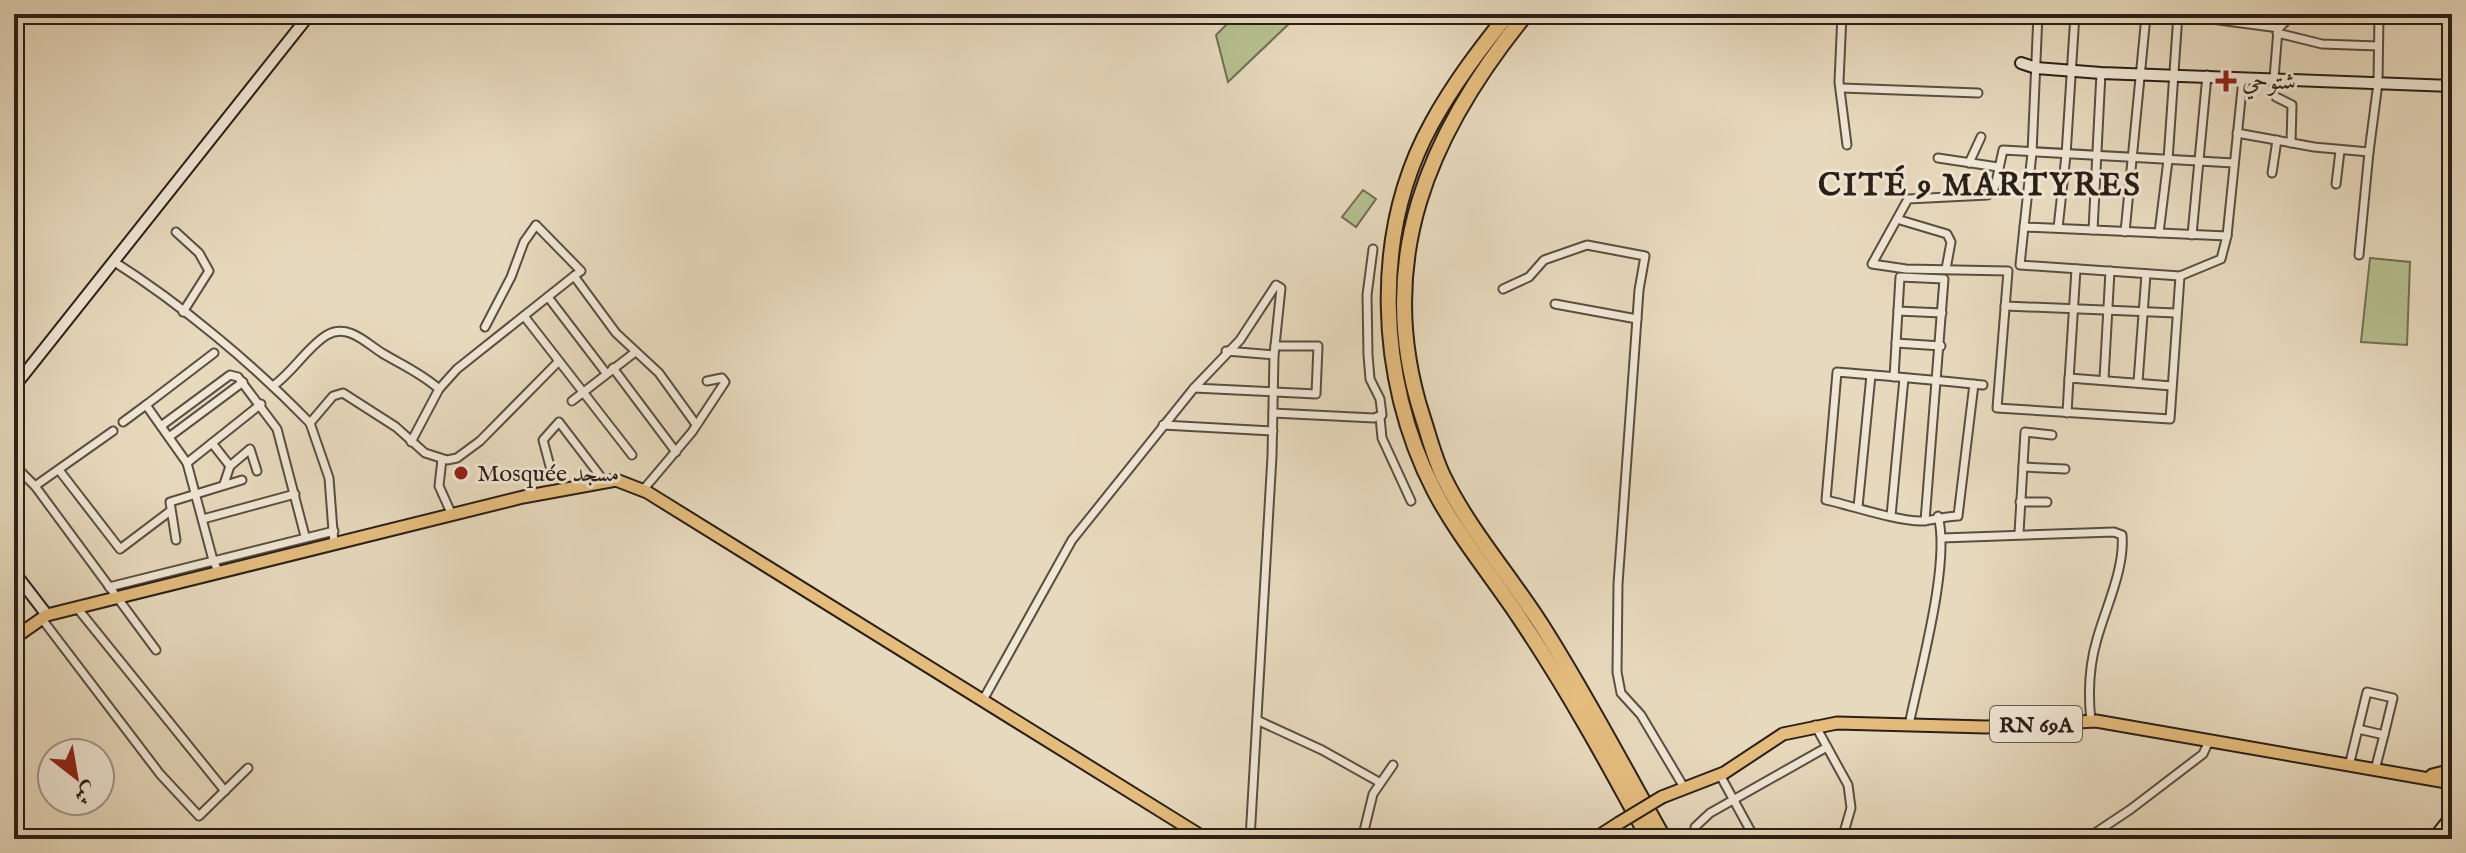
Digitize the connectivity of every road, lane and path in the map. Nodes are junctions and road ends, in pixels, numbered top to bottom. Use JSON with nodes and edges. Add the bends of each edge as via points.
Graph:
{"nodes":[{"id":1,"x":310,"y":14,"type":"edge"},
{"id":2,"x":1508,"y":14,"type":"edge"},
{"id":3,"x":1526,"y":14,"type":"edge"},
{"id":4,"x":1842,"y":14,"type":"edge"},
{"id":5,"x":2038,"y":14,"type":"edge"},
{"id":6,"x":2075,"y":14,"type":"edge"},
{"id":7,"x":2108,"y":14,"type":"edge"},
{"id":8,"x":2284,"y":14,"type":"edge"},
{"id":9,"x":2379,"y":14,"type":"edge"},
{"id":10,"x":2142,"y":16,"type":"edge"},
{"id":11,"x":2178,"y":16,"type":"edge"},
{"id":12,"x":2211,"y":17,"type":"edge"},
{"id":13,"x":2240,"y":18,"type":"edge"},
{"id":14,"x":2278,"y":31,"type":"junction"},
{"id":15,"x":2378,"y":46,"type":"junction"},
{"id":16,"x":2021,"y":63,"type":"dead end"},
{"id":17,"x":2036,"y":68,"type":"junction"},
{"id":18,"x":2072,"y":71,"type":"junction"},
{"id":19,"x":2101,"y":73,"type":"junction"},
{"id":20,"x":2140,"y":73,"type":"junction"},
{"id":21,"x":2175,"y":74,"type":"junction"},
{"id":22,"x":2207,"y":75,"type":"junction"},
{"id":23,"x":2274,"y":78,"type":"junction"},
{"id":24,"x":2243,"y":79,"type":"junction"},
{"id":25,"x":2378,"y":83,"type":"junction"},
{"id":26,"x":2452,"y":86,"type":"edge"},
{"id":27,"x":1842,"y":88,"type":"junction"},
{"id":28,"x":1978,"y":93,"type":"dead end"},
{"id":29,"x":2276,"y":97,"type":"dead end"},
{"id":30,"x":2237,"y":133,"type":"junction"},
{"id":31,"x":1981,"y":137,"type":"dead end"},
{"id":32,"x":2277,"y":140,"type":"junction"},
{"id":33,"x":2291,"y":143,"type":"junction"},
{"id":34,"x":1847,"y":145,"type":"dead end"},
{"id":35,"x":2340,"y":151,"type":"junction"},
{"id":36,"x":2369,"y":152,"type":"junction"},
{"id":37,"x":2032,"y":153,"type":"junction"},
{"id":38,"x":2066,"y":155,"type":"junction"},
{"id":39,"x":2094,"y":157,"type":"junction"},
{"id":40,"x":1938,"y":158,"type":"dead end"},
{"id":41,"x":2132,"y":159,"type":"junction"},
{"id":42,"x":2168,"y":160,"type":"junction"},
{"id":43,"x":2197,"y":161,"type":"junction"},
{"id":44,"x":1969,"y":163,"type":"junction"},
{"id":45,"x":2234,"y":163,"type":"junction"},
{"id":46,"x":1998,"y":167,"type":"junction"},
{"id":47,"x":2272,"y":173,"type":"dead end"},
{"id":48,"x":2336,"y":184,"type":"dead end"},
{"id":49,"x":1900,"y":220,"type":"junction"},
{"id":50,"x":2024,"y":227,"type":"junction"},
{"id":51,"x":2058,"y":228,"type":"junction"},
{"id":52,"x":2093,"y":230,"type":"junction"},
{"id":53,"x":176,"y":232,"type":"dead end"},
{"id":54,"x":2125,"y":232,"type":"junction"},
{"id":55,"x":2159,"y":233,"type":"junction"},
{"id":56,"x":2192,"y":235,"type":"junction"},
{"id":57,"x":2227,"y":236,"type":"junction"},
{"id":58,"x":1373,"y":249,"type":"dead end"},
{"id":59,"x":2359,"y":255,"type":"dead end"},
{"id":60,"x":113,"y":261,"type":"junction"},
{"id":61,"x":2020,"y":265,"type":"junction"},
{"id":62,"x":1946,"y":269,"type":"junction"},
{"id":63,"x":2076,"y":269,"type":"junction"},
{"id":64,"x":2008,"y":271,"type":"junction"},
{"id":65,"x":2110,"y":271,"type":"junction"},
{"id":66,"x":2146,"y":274,"type":"junction"},
{"id":67,"x":574,"y":276,"type":"junction"},
{"id":68,"x":2180,"y":276,"type":"junction"},
{"id":69,"x":1503,"y":289,"type":"dead end"},
{"id":70,"x":548,"y":297,"type":"junction"},
{"id":71,"x":1555,"y":304,"type":"dead end"},
{"id":72,"x":2005,"y":306,"type":"junction"},
{"id":73,"x":2073,"y":309,"type":"junction"},
{"id":74,"x":2108,"y":310,"type":"junction"},
{"id":75,"x":1898,"y":311,"type":"junction"},
{"id":76,"x":183,"y":312,"type":"junction"},
{"id":77,"x":2144,"y":312,"type":"junction"},
{"id":78,"x":1942,"y":313,"type":"junction"},
{"id":79,"x":2176,"y":313,"type":"junction"},
{"id":80,"x":524,"y":316,"type":"junction"},
{"id":81,"x":1637,"y":319,"type":"junction"},
{"id":82,"x":485,"y":327,"type":"dead end"},
{"id":83,"x":1896,"y":343,"type":"junction"},
{"id":84,"x":1275,"y":346,"type":"junction"},
{"id":85,"x":1941,"y":346,"type":"junction"},
{"id":86,"x":1226,"y":351,"type":"junction"},
{"id":87,"x":214,"y":353,"type":"dead end"},
{"id":88,"x":634,"y":353,"type":"junction"},
{"id":89,"x":1274,"y":355,"type":"junction"},
{"id":90,"x":558,"y":362,"type":"junction"},
{"id":91,"x":610,"y":370,"type":"junction"},
{"id":92,"x":1871,"y":375,"type":"junction"},
{"id":93,"x":1894,"y":377,"type":"junction"},
{"id":94,"x":1904,"y":378,"type":"junction"},
{"id":95,"x":2069,"y":378,"type":"junction"},
{"id":96,"x":2104,"y":379,"type":"junction"},
{"id":97,"x":707,"y":381,"type":"dead end"},
{"id":98,"x":1939,"y":381,"type":"junction"},
{"id":99,"x":243,"y":382,"type":"junction"},
{"id":100,"x":2138,"y":382,"type":"junction"},
{"id":101,"x":1974,"y":384,"type":"junction"},
{"id":102,"x":1983,"y":385,"type":"dead end"},
{"id":103,"x":273,"y":386,"type":"junction"},
{"id":104,"x":2172,"y":386,"type":"junction"},
{"id":105,"x":14,"y":387,"type":"edge"},
{"id":106,"x":1194,"y":388,"type":"junction"},
{"id":107,"x":439,"y":389,"type":"junction"},
{"id":108,"x":583,"y":390,"type":"junction"},
{"id":109,"x":1273,"y":392,"type":"junction"},
{"id":110,"x":2068,"y":394,"type":"dead end"},
{"id":111,"x":572,"y":401,"type":"dead end"},
{"id":112,"x":261,"y":404,"type":"junction"},
{"id":113,"x":146,"y":405,"type":"junction"},
{"id":114,"x":1273,"y":413,"type":"junction"},
{"id":115,"x":2067,"y":413,"type":"junction"},
{"id":116,"x":1380,"y":417,"type":"junction"},
{"id":117,"x":123,"y":422,"type":"dead end"},
{"id":118,"x":310,"y":423,"type":"junction"},
{"id":119,"x":695,"y":423,"type":"junction"},
{"id":120,"x":1163,"y":425,"type":"junction"},
{"id":121,"x":161,"y":426,"type":"junction"},
{"id":122,"x":113,"y":431,"type":"dead end"},
{"id":123,"x":1273,"y":431,"type":"junction"},
{"id":124,"x":2052,"y":435,"type":"dead end"},
{"id":125,"x":169,"y":437,"type":"junction"},
{"id":126,"x":411,"y":442,"type":"junction"},
{"id":127,"x":212,"y":443,"type":"junction"},
{"id":128,"x":676,"y":452,"type":"junction"},
{"id":129,"x":632,"y":455,"type":"dead end"},
{"id":130,"x":442,"y":459,"type":"junction"},
{"id":131,"x":187,"y":463,"type":"junction"},
{"id":132,"x":14,"y":465,"type":"edge"},
{"id":133,"x":230,"y":466,"type":"junction"},
{"id":134,"x":2023,"y":467,"type":"junction"},
{"id":135,"x":2065,"y":469,"type":"dead end"},
{"id":136,"x":59,"y":470,"type":"junction"},
{"id":137,"x":551,"y":470,"type":"dead end"},
{"id":138,"x":257,"y":471,"type":"dead end"},
{"id":139,"x":242,"y":480,"type":"dead end"},
{"id":140,"x":604,"y":481,"type":"junction"},
{"id":141,"x":224,"y":484,"type":"junction"},
{"id":142,"x":35,"y":486,"type":"junction"},
{"id":143,"x":643,"y":490,"type":"junction"},
{"id":144,"x":197,"y":491,"type":"junction"},
{"id":145,"x":295,"y":494,"type":"junction"},
{"id":146,"x":1411,"y":501,"type":"dead end"},
{"id":147,"x":2020,"y":502,"type":"junction"},
{"id":148,"x":2047,"y":502,"type":"dead end"},
{"id":149,"x":1858,"y":507,"type":"junction"},
{"id":150,"x":169,"y":512,"type":"junction"},
{"id":151,"x":452,"y":515,"type":"junction"},
{"id":152,"x":1891,"y":516,"type":"junction"},
{"id":153,"x":1938,"y":516,"type":"junction"},
{"id":154,"x":203,"y":519,"type":"junction"},
{"id":155,"x":1925,"y":521,"type":"junction"},
{"id":156,"x":334,"y":531,"type":"junction"},
{"id":157,"x":2019,"y":533,"type":"junction"},
{"id":158,"x":305,"y":536,"type":"junction"},
{"id":159,"x":1942,"y":538,"type":"junction"},
{"id":160,"x":176,"y":540,"type":"dead end"},
{"id":161,"x":334,"y":544,"type":"junction"},
{"id":162,"x":213,"y":560,"type":"junction"},
{"id":163,"x":14,"y":572,"type":"edge"},
{"id":164,"x":219,"y":573,"type":"junction"},
{"id":165,"x":109,"y":587,"type":"junction"},
{"id":166,"x":117,"y":599,"type":"junction"},
{"id":167,"x":78,"y":609,"type":"junction"},
{"id":168,"x":44,"y":617,"type":"junction"},
{"id":169,"x":14,"y":638,"type":"edge"},
{"id":170,"x":156,"y":650,"type":"dead end"},
{"id":171,"x":983,"y":700,"type":"junction"},
{"id":172,"x":1259,"y":721,"type":"junction"},
{"id":173,"x":2091,"y":721,"type":"junction"},
{"id":174,"x":1815,"y":725,"type":"junction"},
{"id":175,"x":1909,"y":725,"type":"junction"},
{"id":176,"x":2358,"y":729,"type":"junction"},
{"id":177,"x":2384,"y":735,"type":"junction"},
{"id":178,"x":2209,"y":741,"type":"junction"},
{"id":179,"x":1827,"y":747,"type":"junction"},
{"id":180,"x":1393,"y":765,"type":"dead end"},
{"id":181,"x":2349,"y":766,"type":"junction"},
{"id":182,"x":248,"y":768,"type":"dead end"},
{"id":183,"x":2375,"y":770,"type":"junction"},
{"id":184,"x":2452,"y":770,"type":"edge"},
{"id":185,"x":1720,"y":775,"type":"junction"},
{"id":186,"x":2423,"y":776,"type":"junction"},
{"id":187,"x":1379,"y":782,"type":"junction"},
{"id":188,"x":2452,"y":783,"type":"edge"},
{"id":189,"x":1685,"y":789,"type":"junction"},
{"id":190,"x":225,"y":791,"type":"junction"},
{"id":191,"x":1734,"y":800,"type":"junction"},
{"id":192,"x":2452,"y":815,"type":"edge"},
{"id":193,"x":2452,"y":827,"type":"edge"},
{"id":194,"x":1206,"y":839,"type":"edge"},
{"id":195,"x":1250,"y":839,"type":"edge"},
{"id":196,"x":1362,"y":839,"type":"edge"},
{"id":197,"x":1594,"y":839,"type":"edge"},
{"id":198,"x":1649,"y":839,"type":"edge"},
{"id":199,"x":1664,"y":839,"type":"edge"},
{"id":200,"x":1694,"y":839,"type":"edge"},
{"id":201,"x":1755,"y":839,"type":"edge"},
{"id":202,"x":1842,"y":839,"type":"edge"},
{"id":203,"x":2086,"y":839,"type":"edge"},
{"id":204,"x":2433,"y":839,"type":"edge"},
{"id":205,"x":2443,"y":839,"type":"edge"}],
"edges":[{"from":1,"to":60,"type":"main road"},
{"from":2,"to":198,"type":"highway","via":[[1431,124],[1406,189],[1390,282],[1395,376],[1417,452],[1443,506],[1555,672]]},
{"from":3,"to":199,"type":"highway","via":[[1455,113],[1420,193],[1404,277],[1405,346],[1416,398],[1444,477],[1588,699]]},
{"from":4,"to":27,"type":"street"},
{"from":5,"to":17,"type":"street"},
{"from":6,"to":18,"type":"street"},
{"from":7,"to":10,"type":"street"},
{"from":8,"to":14,"type":"street"},
{"from":9,"to":15,"type":"street"},
{"from":10,"to":11,"type":"street"},
{"from":10,"to":20,"type":"street"},
{"from":11,"to":12,"type":"street"},
{"from":11,"to":21,"type":"street"},
{"from":12,"to":13,"type":"street"},
{"from":13,"to":14,"type":"street"},
{"from":14,"to":15,"type":"street","via":[[2322,44]]},
{"from":14,"to":23,"type":"street"},
{"from":15,"to":25,"type":"street"},
{"from":16,"to":17,"type":"main road"},
{"from":17,"to":18,"type":"main road"},
{"from":17,"to":37,"type":"street"},
{"from":18,"to":19,"type":"main road"},
{"from":18,"to":38,"type":"street"},
{"from":19,"to":20,"type":"main road"},
{"from":19,"to":39,"type":"street"},
{"from":20,"to":21,"type":"main road"},
{"from":20,"to":41,"type":"street"},
{"from":21,"to":22,"type":"main road"},
{"from":21,"to":42,"type":"street"},
{"from":22,"to":24,"type":"main road"},
{"from":22,"to":43,"type":"street"},
{"from":23,"to":24,"type":"main road"},
{"from":23,"to":25,"type":"main road"},
{"from":24,"to":30,"type":"street"},
{"from":25,"to":26,"type":"main road"},
{"from":25,"to":36,"type":"street"},
{"from":27,"to":28,"type":"street"},
{"from":27,"to":34,"type":"street"},
{"from":29,"to":33,"type":"street","via":[[2292,105]]},
{"from":30,"to":32,"type":"street"},
{"from":30,"to":45,"type":"street"},
{"from":31,"to":44,"type":"street"},
{"from":32,"to":33,"type":"street"},
{"from":32,"to":47,"type":"street"},
{"from":33,"to":35,"type":"street"},
{"from":35,"to":36,"type":"street"},
{"from":35,"to":48,"type":"street"},
{"from":36,"to":59,"type":"street"},
{"from":37,"to":38,"type":"street"},
{"from":37,"to":46,"type":"street","via":[[2003,150]]},
{"from":37,"to":50,"type":"street"},
{"from":38,"to":39,"type":"street"},
{"from":38,"to":51,"type":"street"},
{"from":39,"to":41,"type":"street"},
{"from":39,"to":52,"type":"street"},
{"from":40,"to":44,"type":"street"},
{"from":41,"to":42,"type":"street"},
{"from":41,"to":54,"type":"street"},
{"from":42,"to":43,"type":"street"},
{"from":42,"to":55,"type":"street"},
{"from":43,"to":45,"type":"street"},
{"from":43,"to":56,"type":"street"},
{"from":44,"to":46,"type":"street"},
{"from":45,"to":57,"type":"street"},
{"from":46,"to":49,"type":"street","via":[[1992,193],[1912,197]]},
{"from":49,"to":62,"type":"street","via":[[1947,234],[1951,242]]},
{"from":49,"to":62,"type":"street","via":[[1872,264]]},
{"from":50,"to":51,"type":"street"},
{"from":50,"to":61,"type":"street"},
{"from":51,"to":52,"type":"street"},
{"from":52,"to":54,"type":"street"},
{"from":53,"to":76,"type":"street","via":[[209,271]]},
{"from":54,"to":55,"type":"street"},
{"from":55,"to":56,"type":"street"},
{"from":56,"to":57,"type":"street"},
{"from":57,"to":68,"type":"street","via":[[2221,259]]},
{"from":58,"to":116,"type":"street","via":[[1368,346]]},
{"from":60,"to":76,"type":"street"},
{"from":60,"to":105,"type":"main road"},
{"from":61,"to":63,"type":"street"},
{"from":61,"to":64,"type":"street"},
{"from":62,"to":64,"type":"street"},
{"from":63,"to":65,"type":"street"},
{"from":63,"to":73,"type":"street"},
{"from":64,"to":72,"type":"street"},
{"from":65,"to":66,"type":"street"},
{"from":65,"to":74,"type":"street"},
{"from":66,"to":68,"type":"street"},
{"from":66,"to":77,"type":"street"},
{"from":67,"to":70,"type":"street"},
{"from":67,"to":82,"type":"street","via":[[581,271],[536,225]]},
{"from":67,"to":88,"type":"street"},
{"from":68,"to":79,"type":"street"},
{"from":69,"to":81,"type":"street","via":[[1529,277],[1549,258],[1587,245],[1602,246],[1645,256]]},
{"from":70,"to":80,"type":"street"},
{"from":70,"to":91,"type":"street"},
{"from":71,"to":81,"type":"street"},
{"from":72,"to":73,"type":"street"},
{"from":72,"to":115,"type":"street","via":[[1997,408]]},
{"from":73,"to":74,"type":"street"},
{"from":73,"to":95,"type":"street"},
{"from":74,"to":77,"type":"street"},
{"from":74,"to":96,"type":"street"},
{"from":75,"to":78,"type":"street"},
{"from":75,"to":78,"type":"street","via":[[1900,277],[1929,278],[1944,279]]},
{"from":75,"to":83,"type":"street"},
{"from":76,"to":103,"type":"street"},
{"from":77,"to":79,"type":"street"},
{"from":77,"to":100,"type":"street"},
{"from":78,"to":85,"type":"street"},
{"from":79,"to":104,"type":"street"},
{"from":80,"to":90,"type":"street"},
{"from":80,"to":107,"type":"street"},
{"from":81,"to":189,"type":"street","via":[[1617,672],[1621,693],[1641,715]]},
{"from":83,"to":85,"type":"street"},
{"from":83,"to":93,"type":"street"},
{"from":84,"to":86,"type":"street","via":[[1281,288],[1276,285],[1240,340]]},
{"from":84,"to":89,"type":"street"},
{"from":84,"to":109,"type":"street","via":[[1318,346],[1316,394]]},
{"from":85,"to":98,"type":"street"},
{"from":86,"to":89,"type":"street"},
{"from":86,"to":106,"type":"street"},
{"from":87,"to":113,"type":"street"},
{"from":88,"to":91,"type":"street"},
{"from":88,"to":119,"type":"street","via":[[659,373]]},
{"from":89,"to":109,"type":"street"},
{"from":90,"to":108,"type":"street"},
{"from":90,"to":130,"type":"street","via":[[480,441],[457,458]]},
{"from":91,"to":108,"type":"street"},
{"from":91,"to":128,"type":"street"},
{"from":92,"to":93,"type":"street"},
{"from":92,"to":149,"type":"street"},
{"from":92,"to":149,"type":"street","via":[[1837,372],[1826,500]]},
{"from":93,"to":94,"type":"street"},
{"from":94,"to":98,"type":"street"},
{"from":94,"to":152,"type":"street"},
{"from":95,"to":96,"type":"street"},
{"from":95,"to":110,"type":"street"},
{"from":95,"to":115,"type":"street"},
{"from":96,"to":100,"type":"street"},
{"from":97,"to":119,"type":"street","via":[[725,382]]},
{"from":98,"to":101,"type":"street"},
{"from":98,"to":155,"type":"street"},
{"from":99,"to":112,"type":"street"},
{"from":99,"to":121,"type":"street","via":[[230,375]]},
{"from":99,"to":125,"type":"street"},
{"from":100,"to":104,"type":"street"},
{"from":101,"to":102,"type":"street"},
{"from":101,"to":153,"type":"street","via":[[1958,516]]},
{"from":103,"to":107,"type":"street","via":[[338,331],[356,335]]},
{"from":103,"to":118,"type":"street"},
{"from":104,"to":115,"type":"street","via":[[2170,419]]},
{"from":106,"to":109,"type":"street"},
{"from":106,"to":120,"type":"street"},
{"from":107,"to":126,"type":"street"},
{"from":108,"to":111,"type":"street"},
{"from":108,"to":129,"type":"street"},
{"from":109,"to":114,"type":"street"},
{"from":112,"to":127,"type":"street"},
{"from":112,"to":145,"type":"street","via":[[277,429]]},
{"from":113,"to":117,"type":"street"},
{"from":113,"to":121,"type":"street"},
{"from":114,"to":116,"type":"street"},
{"from":114,"to":123,"type":"street"},
{"from":116,"to":146,"type":"street","via":[[1382,438]]},
{"from":118,"to":126,"type":"street","via":[[333,396],[343,393]]},
{"from":118,"to":156,"type":"street","via":[[329,478]]},
{"from":119,"to":128,"type":"street"},
{"from":120,"to":123,"type":"street"},
{"from":120,"to":171,"type":"street","via":[[1072,540]]},
{"from":121,"to":125,"type":"street"},
{"from":122,"to":136,"type":"street"},
{"from":123,"to":172,"type":"street"},
{"from":124,"to":134,"type":"street","via":[[2025,432]]},
{"from":125,"to":131,"type":"street"},
{"from":126,"to":130,"type":"street"},
{"from":127,"to":131,"type":"street"},
{"from":127,"to":133,"type":"street"},
{"from":128,"to":143,"type":"street"},
{"from":130,"to":151,"type":"street","via":[[439,486]]},
{"from":131,"to":144,"type":"street"},
{"from":132,"to":142,"type":"street"},
{"from":133,"to":138,"type":"street","via":[[251,449]]},
{"from":133,"to":141,"type":"street"},
{"from":134,"to":135,"type":"street"},
{"from":134,"to":147,"type":"street"},
{"from":136,"to":142,"type":"street"},
{"from":136,"to":150,"type":"street","via":[[120,549]]},
{"from":137,"to":140,"type":"street","via":[[543,440],[559,422]]},
{"from":139,"to":141,"type":"street"},
{"from":140,"to":143,"type":"main road"},
{"from":140,"to":151,"type":"main road"},
{"from":141,"to":144,"type":"street"},
{"from":142,"to":165,"type":"street"},
{"from":143,"to":171,"type":"main road"},
{"from":144,"to":150,"type":"street","via":[[170,502]]},
{"from":144,"to":154,"type":"street"},
{"from":145,"to":154,"type":"street"},
{"from":145,"to":158,"type":"street"},
{"from":147,"to":148,"type":"street"},
{"from":147,"to":157,"type":"street"},
{"from":149,"to":152,"type":"street"},
{"from":150,"to":160,"type":"street"},
{"from":151,"to":161,"type":"main road"},
{"from":152,"to":155,"type":"street"},
{"from":153,"to":155,"type":"street"},
{"from":153,"to":159,"type":"street"},
{"from":154,"to":162,"type":"street"},
{"from":156,"to":158,"type":"street"},
{"from":156,"to":161,"type":"street"},
{"from":157,"to":159,"type":"street"},
{"from":157,"to":173,"type":"street","via":[[2122,535],[2096,642]]},
{"from":158,"to":162,"type":"street"},
{"from":159,"to":175,"type":"street"},
{"from":161,"to":164,"type":"main road"},
{"from":162,"to":164,"type":"street"},
{"from":162,"to":165,"type":"street"},
{"from":163,"to":168,"type":"main road"},
{"from":164,"to":166,"type":"main road"},
{"from":165,"to":166,"type":"street"},
{"from":166,"to":167,"type":"main road"},
{"from":166,"to":170,"type":"street"},
{"from":167,"to":168,"type":"main road"},
{"from":167,"to":190,"type":"street"},
{"from":168,"to":169,"type":"main road"},
{"from":168,"to":190,"type":"street","via":[[160,774],[199,816]]},
{"from":171,"to":194,"type":"main road"},
{"from":172,"to":187,"type":"street"},
{"from":172,"to":195,"type":"street"},
{"from":173,"to":175,"type":"main road","number":"RN 69A"},
{"from":173,"to":178,"type":"main road","number":"RN 69A"},
{"from":174,"to":175,"type":"main road","number":"RN 69A"},
{"from":174,"to":179,"type":"street"},
{"from":174,"to":185,"type":"main road","number":"RN 69A","via":[[1783,734]]},
{"from":176,"to":177,"type":"street"},
{"from":176,"to":177,"type":"street","via":[[2367,692],[2393,698]]},
{"from":176,"to":181,"type":"street"},
{"from":177,"to":183,"type":"street"},
{"from":178,"to":181,"type":"main road","number":"RN 69A"},
{"from":178,"to":203,"type":"street","via":[[2203,754]]},
{"from":179,"to":191,"type":"street"},
{"from":179,"to":202,"type":"street","via":[[1848,785],[1851,808]]},
{"from":180,"to":187,"type":"street"},
{"from":181,"to":183,"type":"main road","number":"RN 69A"},
{"from":182,"to":190,"type":"street"},
{"from":183,"to":186,"type":"main road","number":"RN 69A"},
{"from":184,"to":186,"type":"main road","number":"RN 69A"},
{"from":185,"to":189,"type":"main road","number":"RN 69A"},
{"from":185,"to":191,"type":"street"},
{"from":186,"to":188,"type":"main road","number":"RN 69A"},
{"from":187,"to":196,"type":"street"},
{"from":189,"to":197,"type":"main road","number":"RN 69A","bridge":true,"via":[[1662,797]]},
{"from":191,"to":200,"type":"street","via":[[1695,827]]},
{"from":191,"to":201,"type":"street"},
{"from":192,"to":204,"type":"main road"},
{"from":193,"to":205,"type":"main road"}]}
